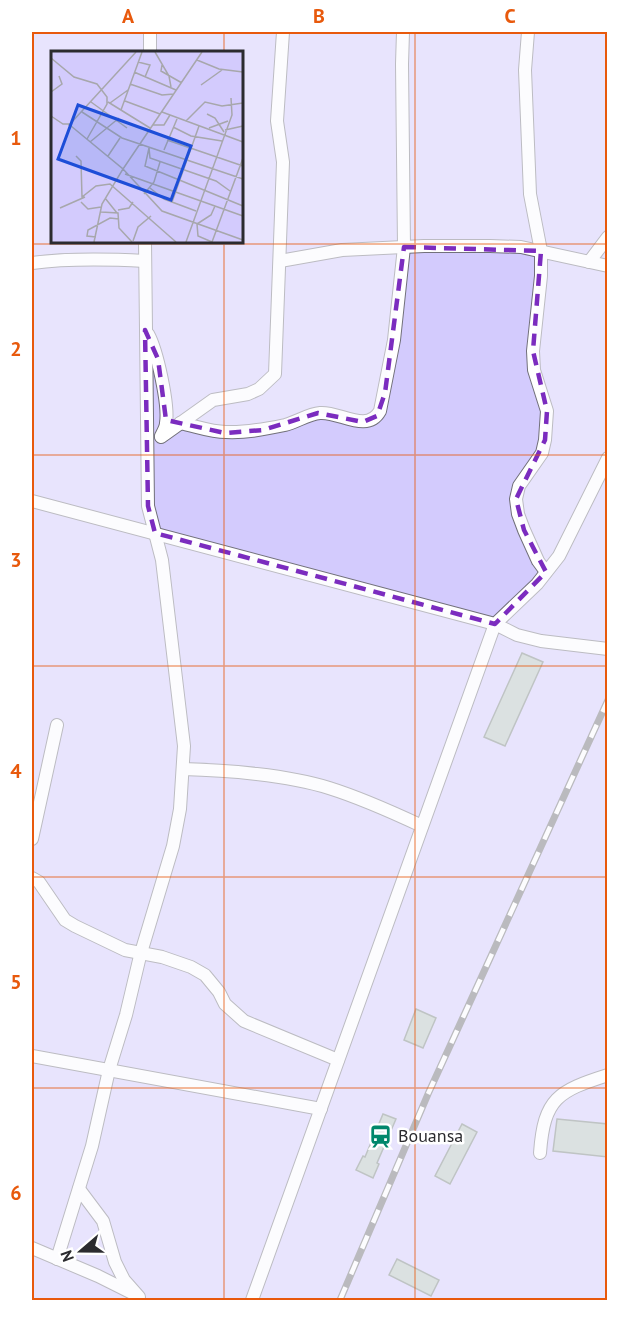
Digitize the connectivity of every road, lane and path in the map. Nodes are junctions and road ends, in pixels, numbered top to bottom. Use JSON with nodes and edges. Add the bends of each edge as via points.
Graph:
{"nodes":[{"id":1,"x":150,"y":32,"type":"edge"},
{"id":2,"x":283,"y":32,"type":"edge"},
{"id":3,"x":403,"y":32,"type":"edge"},
{"id":4,"x":528,"y":32,"type":"edge"},
{"id":5,"x":150,"y":51,"type":"edge"},
{"id":6,"x":608,"y":237,"type":"edge"},
{"id":7,"x":145,"y":243,"type":"edge"},
{"id":8,"x":404,"y":247,"type":"junction"},
{"id":9,"x":542,"y":251,"type":"junction"},
{"id":10,"x":145,"y":261,"type":"junction"},
{"id":11,"x":280,"y":261,"type":"junction"},
{"id":12,"x":589,"y":262,"type":"junction"},
{"id":13,"x":32,"y":263,"type":"edge"},
{"id":14,"x":608,"y":266,"type":"edge"},
{"id":15,"x":146,"y":330,"type":"junction"},
{"id":16,"x":180,"y":423,"type":"junction"},
{"id":17,"x":161,"y":437,"type":"junction"},
{"id":18,"x":148,"y":454,"type":"junction"},
{"id":19,"x":608,"y":458,"type":"edge"},
{"id":20,"x":32,"y":501,"type":"edge"},
{"id":21,"x":155,"y":533,"type":"junction"},
{"id":22,"x":546,"y":573,"type":"junction"},
{"id":23,"x":495,"y":624,"type":"junction"},
{"id":24,"x":608,"y":649,"type":"edge"},
{"id":25,"x":57,"y":725,"type":"dead end"},
{"id":26,"x":183,"y":769,"type":"junction"},
{"id":27,"x":422,"y":826,"type":"junction"},
{"id":28,"x":32,"y":839,"type":"edge"},
{"id":29,"x":32,"y":878,"type":"edge"},
{"id":30,"x":140,"y":953,"type":"junction"},
{"id":31,"x":32,"y":1056,"type":"edge"},
{"id":32,"x":338,"y":1060,"type":"junction"},
{"id":33,"x":109,"y":1070,"type":"junction"},
{"id":34,"x":608,"y":1075,"type":"edge"},
{"id":35,"x":321,"y":1108,"type":"junction"},
{"id":36,"x":540,"y":1153,"type":"dead end"},
{"id":37,"x":79,"y":1189,"type":"junction"},
{"id":38,"x":32,"y":1248,"type":"edge"},
{"id":39,"x":57,"y":1259,"type":"junction"},
{"id":40,"x":142,"y":1299,"type":"edge"},
{"id":41,"x":252,"y":1300,"type":"edge"}],
"edges":[{"from":1,"to":5,"type":"street"},
{"from":2,"to":11,"type":"street","via":[[277,122],[284,162]]},
{"from":3,"to":8,"type":"street"},
{"from":4,"to":9,"type":"street","via":[[525,70],[530,194]]},
{"from":6,"to":12,"type":"street"},
{"from":7,"to":10,"type":"street"},
{"from":8,"to":9,"type":"street","via":[[490,246]]},
{"from":8,"to":11,"type":"street","via":[[342,250]]},
{"from":8,"to":16,"type":"street","via":[[392,350],[377,416],[363,422],[318,413],[263,430],[225,432]]},
{"from":9,"to":12,"type":"street"},
{"from":9,"to":22,"type":"street","via":[[533,351],[534,370],[547,411],[545,440],[542,453],[519,486],[516,499],[524,530]]},
{"from":10,"to":13,"type":"street"},
{"from":10,"to":15,"type":"street"},
{"from":11,"to":16,"type":"street","via":[[275,374],[259,389],[239,397],[217,398]]},
{"from":12,"to":14,"type":"street"},
{"from":15,"to":17,"type":"street","via":[[161,375],[166,423]]},
{"from":15,"to":18,"type":"street"},
{"from":16,"to":17,"type":"street"},
{"from":17,"to":18,"type":"street"},
{"from":18,"to":21,"type":"street","via":[[148,506]]},
{"from":19,"to":22,"type":"street","via":[[559,556]]},
{"from":20,"to":21,"type":"street"},
{"from":21,"to":23,"type":"street"},
{"from":21,"to":26,"type":"street","via":[[162,560],[180,707]]},
{"from":22,"to":23,"type":"street"},
{"from":23,"to":24,"type":"street","via":[[517,635]]},
{"from":23,"to":27,"type":"street"},
{"from":25,"to":28,"type":"street"},
{"from":26,"to":27,"type":"street","via":[[257,775],[327,787]]},
{"from":26,"to":30,"type":"street","via":[[173,846]]},
{"from":27,"to":32,"type":"street"},
{"from":29,"to":30,"type":"street","via":[[39,882],[65,920],[113,945]]},
{"from":30,"to":32,"type":"street","via":[[191,967],[205,975],[225,1004],[244,1022]]},
{"from":30,"to":33,"type":"street"},
{"from":31,"to":33,"type":"street"},
{"from":32,"to":35,"type":"street"},
{"from":33,"to":35,"type":"street"},
{"from":33,"to":37,"type":"street"},
{"from":34,"to":36,"type":"street","via":[[570,1088],[553,1103],[542,1127]]},
{"from":35,"to":41,"type":"street"},
{"from":37,"to":39,"type":"street"},
{"from":37,"to":40,"type":"street","via":[[103,1221],[124,1280]]},
{"from":38,"to":39,"type":"street"},
{"from":39,"to":40,"type":"street"}]}
